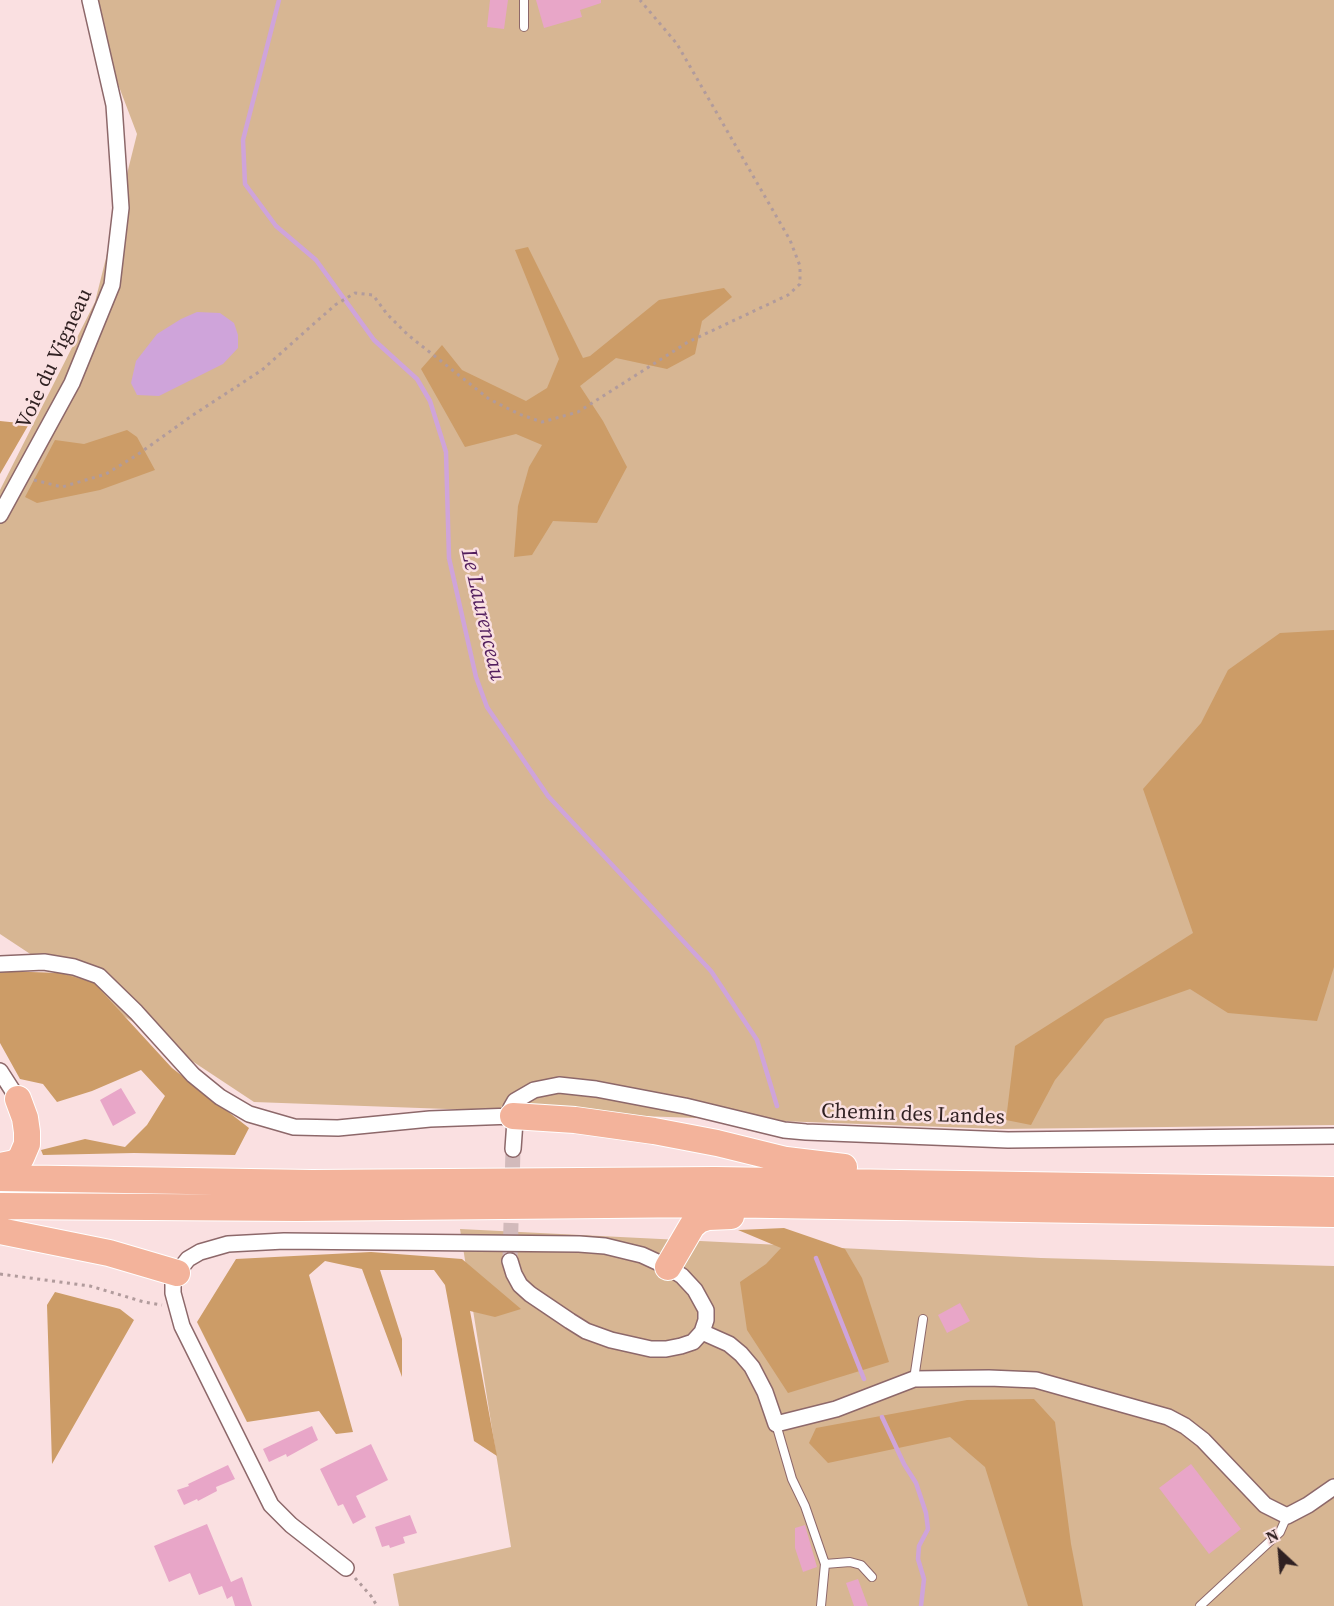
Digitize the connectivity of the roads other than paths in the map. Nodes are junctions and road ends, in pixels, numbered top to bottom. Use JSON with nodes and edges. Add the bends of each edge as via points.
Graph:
{"nodes":[{"id":1,"x":90,"y":0,"type":"edge"},
{"id":2,"x":524,"y":0,"type":"edge"},
{"id":3,"x":524,"y":27,"type":"dead end"},
{"id":4,"x":0,"y":515,"type":"edge"},
{"id":5,"x":0,"y":964,"type":"edge"},
{"id":6,"x":0,"y":1071,"type":"edge"},
{"id":7,"x":18,"y":1099,"type":"joint"},
{"id":8,"x":513,"y":1116,"type":"junction"},
{"id":9,"x":1334,"y":1136,"type":"edge"},
{"id":10,"x":513,"y":1149,"type":"tunnel mouth"},
{"id":11,"x":0,"y":1166,"type":"edge"},
{"id":12,"x":0,"y":1179,"type":"edge"},
{"id":13,"x":892,"y":1182,"type":"junction"},
{"id":14,"x":1334,"y":1190,"type":"edge"},
{"id":15,"x":814,"y":1205,"type":"junction"},
{"id":16,"x":0,"y":1206,"type":"edge"},
{"id":17,"x":1334,"y":1214,"type":"edge"},
{"id":18,"x":0,"y":1231,"type":"edge"},
{"id":19,"x":510,"y":1261,"type":"tunnel mouth"},
{"id":20,"x":668,"y":1267,"type":"junction"},
{"id":21,"x":177,"y":1273,"type":"junction"},
{"id":22,"x":923,"y":1320,"type":"dead end"},
{"id":23,"x":702,"y":1332,"type":"junction"},
{"id":24,"x":914,"y":1379,"type":"junction"},
{"id":25,"x":776,"y":1424,"type":"junction"},
{"id":26,"x":1334,"y":1487,"type":"edge"},
{"id":27,"x":1287,"y":1516,"type":"junction"},
{"id":28,"x":825,"y":1564,"type":"junction"},
{"id":29,"x":346,"y":1568,"type":"road end"},
{"id":30,"x":872,"y":1577,"type":"dead end"},
{"id":31,"x":821,"y":1606,"type":"edge"},
{"id":32,"x":1200,"y":1606,"type":"edge"}],
"edges":[{"from":1,"to":4,"type":"street","name":"Voie du Vigneau","via":[[114,105],[121,208],[112,285],[72,383]]},
{"from":2,"to":3,"type":"lane"},
{"from":5,"to":8,"type":"street","via":[[45,962],[99,976],[193,1075],[249,1114],[294,1126],[338,1128]]},
{"from":6,"to":7,"type":"street"},
{"from":7,"to":11,"type":"highway","via":[[25,1118],[27,1144],[15,1163]]},
{"from":8,"to":9,"type":"street","name":"Chemin des Landes","via":[[511,1108],[515,1101],[534,1090],[559,1085],[607,1091],[806,1132],[1008,1140]]},
{"from":8,"to":10,"type":"street"},
{"from":8,"to":13,"type":"highway","via":[[654,1131],[786,1160],[872,1170]]},
{"from":12,"to":13,"type":"highway"},
{"from":13,"to":14,"type":"highway"},
{"from":15,"to":16,"type":"highway"},
{"from":15,"to":17,"type":"highway"},
{"from":15,"to":20,"type":"highway","via":[[787,1215],[699,1220]]},
{"from":18,"to":21,"type":"highway","via":[[109,1253]]},
{"from":19,"to":23,"type":"street","via":[[517,1279],[530,1294],[586,1331],[611,1340],[666,1349],[693,1342]]},
{"from":20,"to":21,"type":"street","via":[[624,1250],[579,1244],[284,1241],[214,1247],[188,1259]]},
{"from":20,"to":23,"type":"street","via":[[682,1276],[701,1299],[706,1310]]},
{"from":21,"to":29,"type":"street","via":[[173,1293],[182,1326],[271,1505]]},
{"from":22,"to":24,"type":"lane"},
{"from":23,"to":25,"type":"street","via":[[729,1344],[752,1367]]},
{"from":24,"to":25,"type":"street","via":[[836,1409]]},
{"from":24,"to":27,"type":"street","via":[[1036,1380],[1168,1417],[1203,1440],[1265,1505]]},
{"from":25,"to":28,"type":"lane","via":[[792,1479]]},
{"from":26,"to":27,"type":"street"},
{"from":27,"to":32,"type":"lane","via":[[1280,1532]]},
{"from":28,"to":30,"type":"lane","via":[[849,1562],[861,1566]]},
{"from":28,"to":31,"type":"lane"}]}
